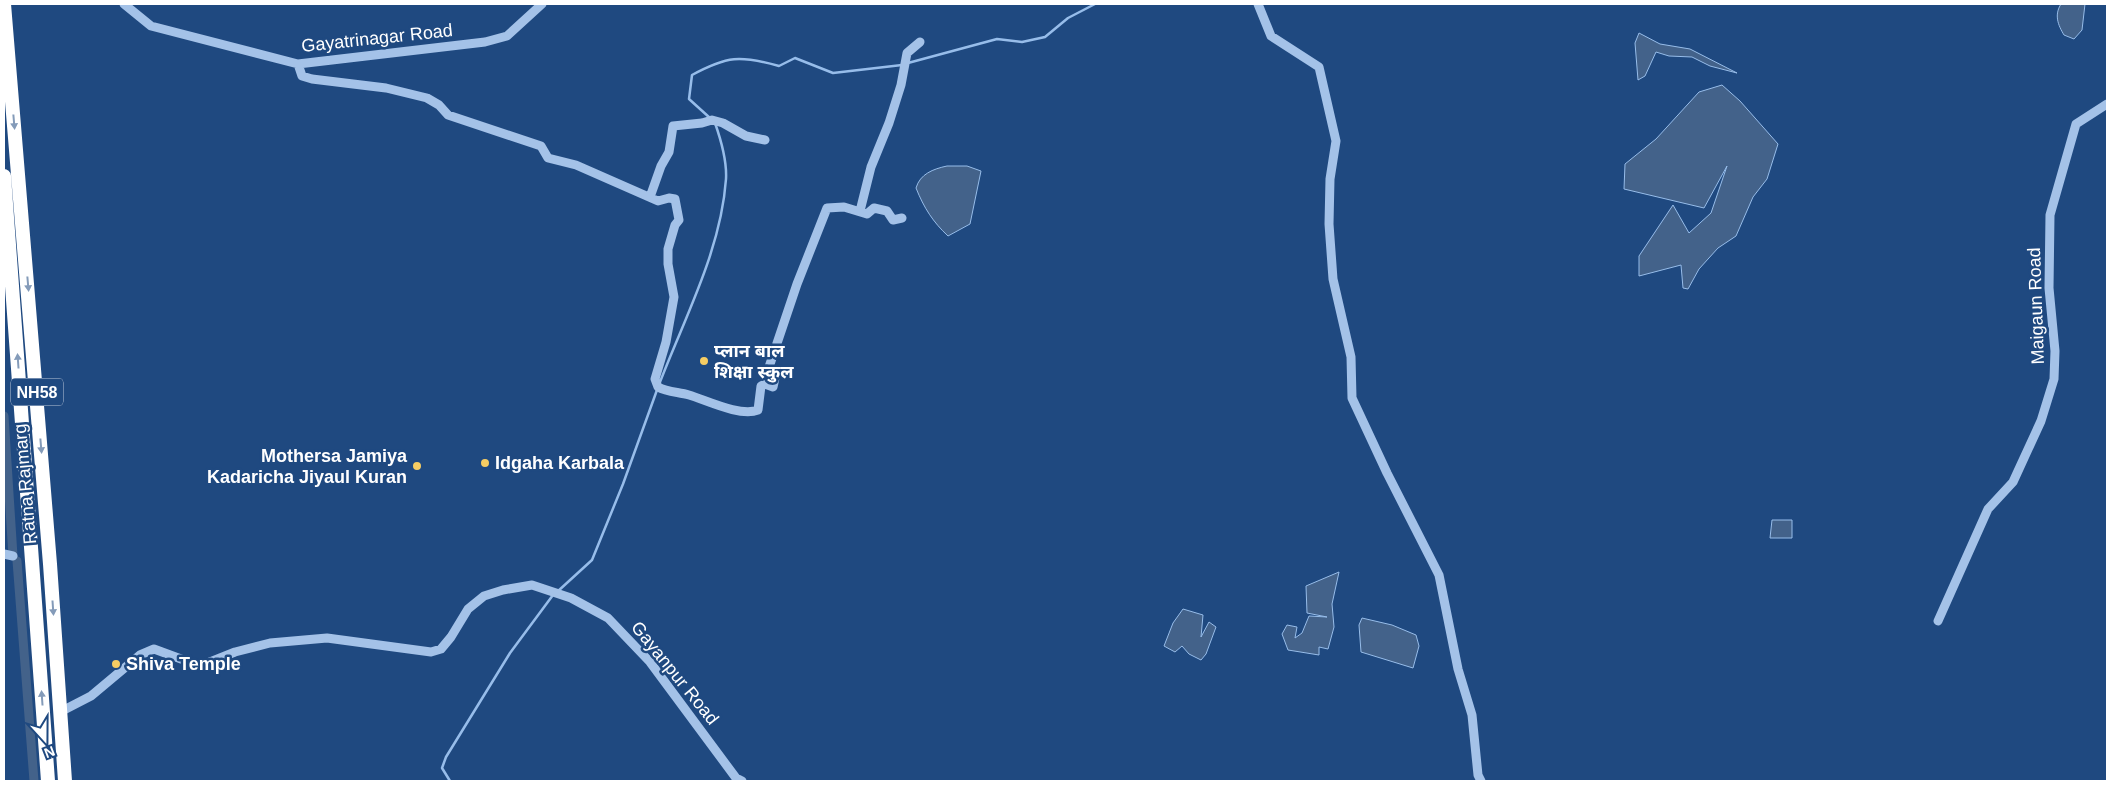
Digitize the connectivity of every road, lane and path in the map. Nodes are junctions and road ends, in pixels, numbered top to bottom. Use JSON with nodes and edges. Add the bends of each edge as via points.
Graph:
{"nodes":[{"id":1,"x":4,"y":4,"type":"edge"},
{"id":2,"x":124,"y":4,"type":"edge"},
{"id":3,"x":542,"y":4,"type":"edge"},
{"id":4,"x":1258,"y":4,"type":"edge"},
{"id":5,"x":920,"y":42,"type":"dead end"},
{"id":6,"x":298,"y":64,"type":"junction"},
{"id":7,"x":2107,"y":104,"type":"edge"},
{"id":8,"x":765,"y":140,"type":"dead end"},
{"id":9,"x":4,"y":176,"type":"edge"},
{"id":10,"x":650,"y":197,"type":"junction"},
{"id":11,"x":860,"y":211,"type":"junction"},
{"id":12,"x":902,"y":218,"type":"dead end"},
{"id":13,"x":1938,"y":621,"type":"dead end"},
{"id":14,"x":60,"y":712,"type":"junction"},
{"id":15,"x":737,"y":780,"type":"edge"},
{"id":16,"x":48,"y":781,"type":"edge"},
{"id":17,"x":65,"y":781,"type":"edge"},
{"id":18,"x":1481,"y":781,"type":"edge"}],
"edges":[{"from":1,"to":14,"type":"highway","name":"Ratna Rajmarg","number":"NH58","one_way":true},
{"from":2,"to":6,"type":"street","name":"Gayatrinagar Road","via":[[151,26]]},
{"from":3,"to":6,"type":"street","name":"Gayatrinagar Road","via":[[507,36],[485,42]]},
{"from":4,"to":18,"type":"street","via":[[1271,36],[1319,67],[1336,140],[1330,179],[1329,224],[1333,279],[1351,357],[1352,398],[1439,575],[1456,660],[1472,715]]},
{"from":5,"to":11,"type":"street","via":[[908,53],[899,92],[871,167]]},
{"from":6,"to":10,"type":"street","via":[[302,76],[312,79],[386,88],[427,98],[440,105],[448,115],[540,145],[548,158],[576,165]]},
{"from":7,"to":13,"type":"street","name":"Maigaun Road","via":[[2076,124],[2050,215],[2049,288],[2055,351],[2054,379],[2041,421],[2013,482],[1988,509]]},
{"from":8,"to":10,"type":"street","via":[[746,136],[712,120],[673,126],[667,158]]},
{"from":16,"to":9,"type":"highway","name":"Ratna Rajmarg","number":"NH58","one_way":true},
{"from":10,"to":11,"type":"street","via":[[658,201],[675,199],[679,220],[668,249],[674,297],[655,379],[658,387],[742,411],[758,410],[761,386],[773,387],[775,378],[768,374],[768,370],[826,208],[834,206]]},
{"from":11,"to":12,"type":"street","via":[[867,214],[874,208],[887,211],[893,220]]},
{"from":14,"to":15,"type":"street","name":"Gayanpur Road","via":[[91,696],[140,655],[154,649],[200,666],[270,642],[326,638],[431,652],[441,649],[452,637],[468,608],[484,596],[532,585],[570,598],[608,618],[632,640]]},
{"from":14,"to":17,"type":"highway","name":"Ratna Rajmarg","number":"NH58"}]}
